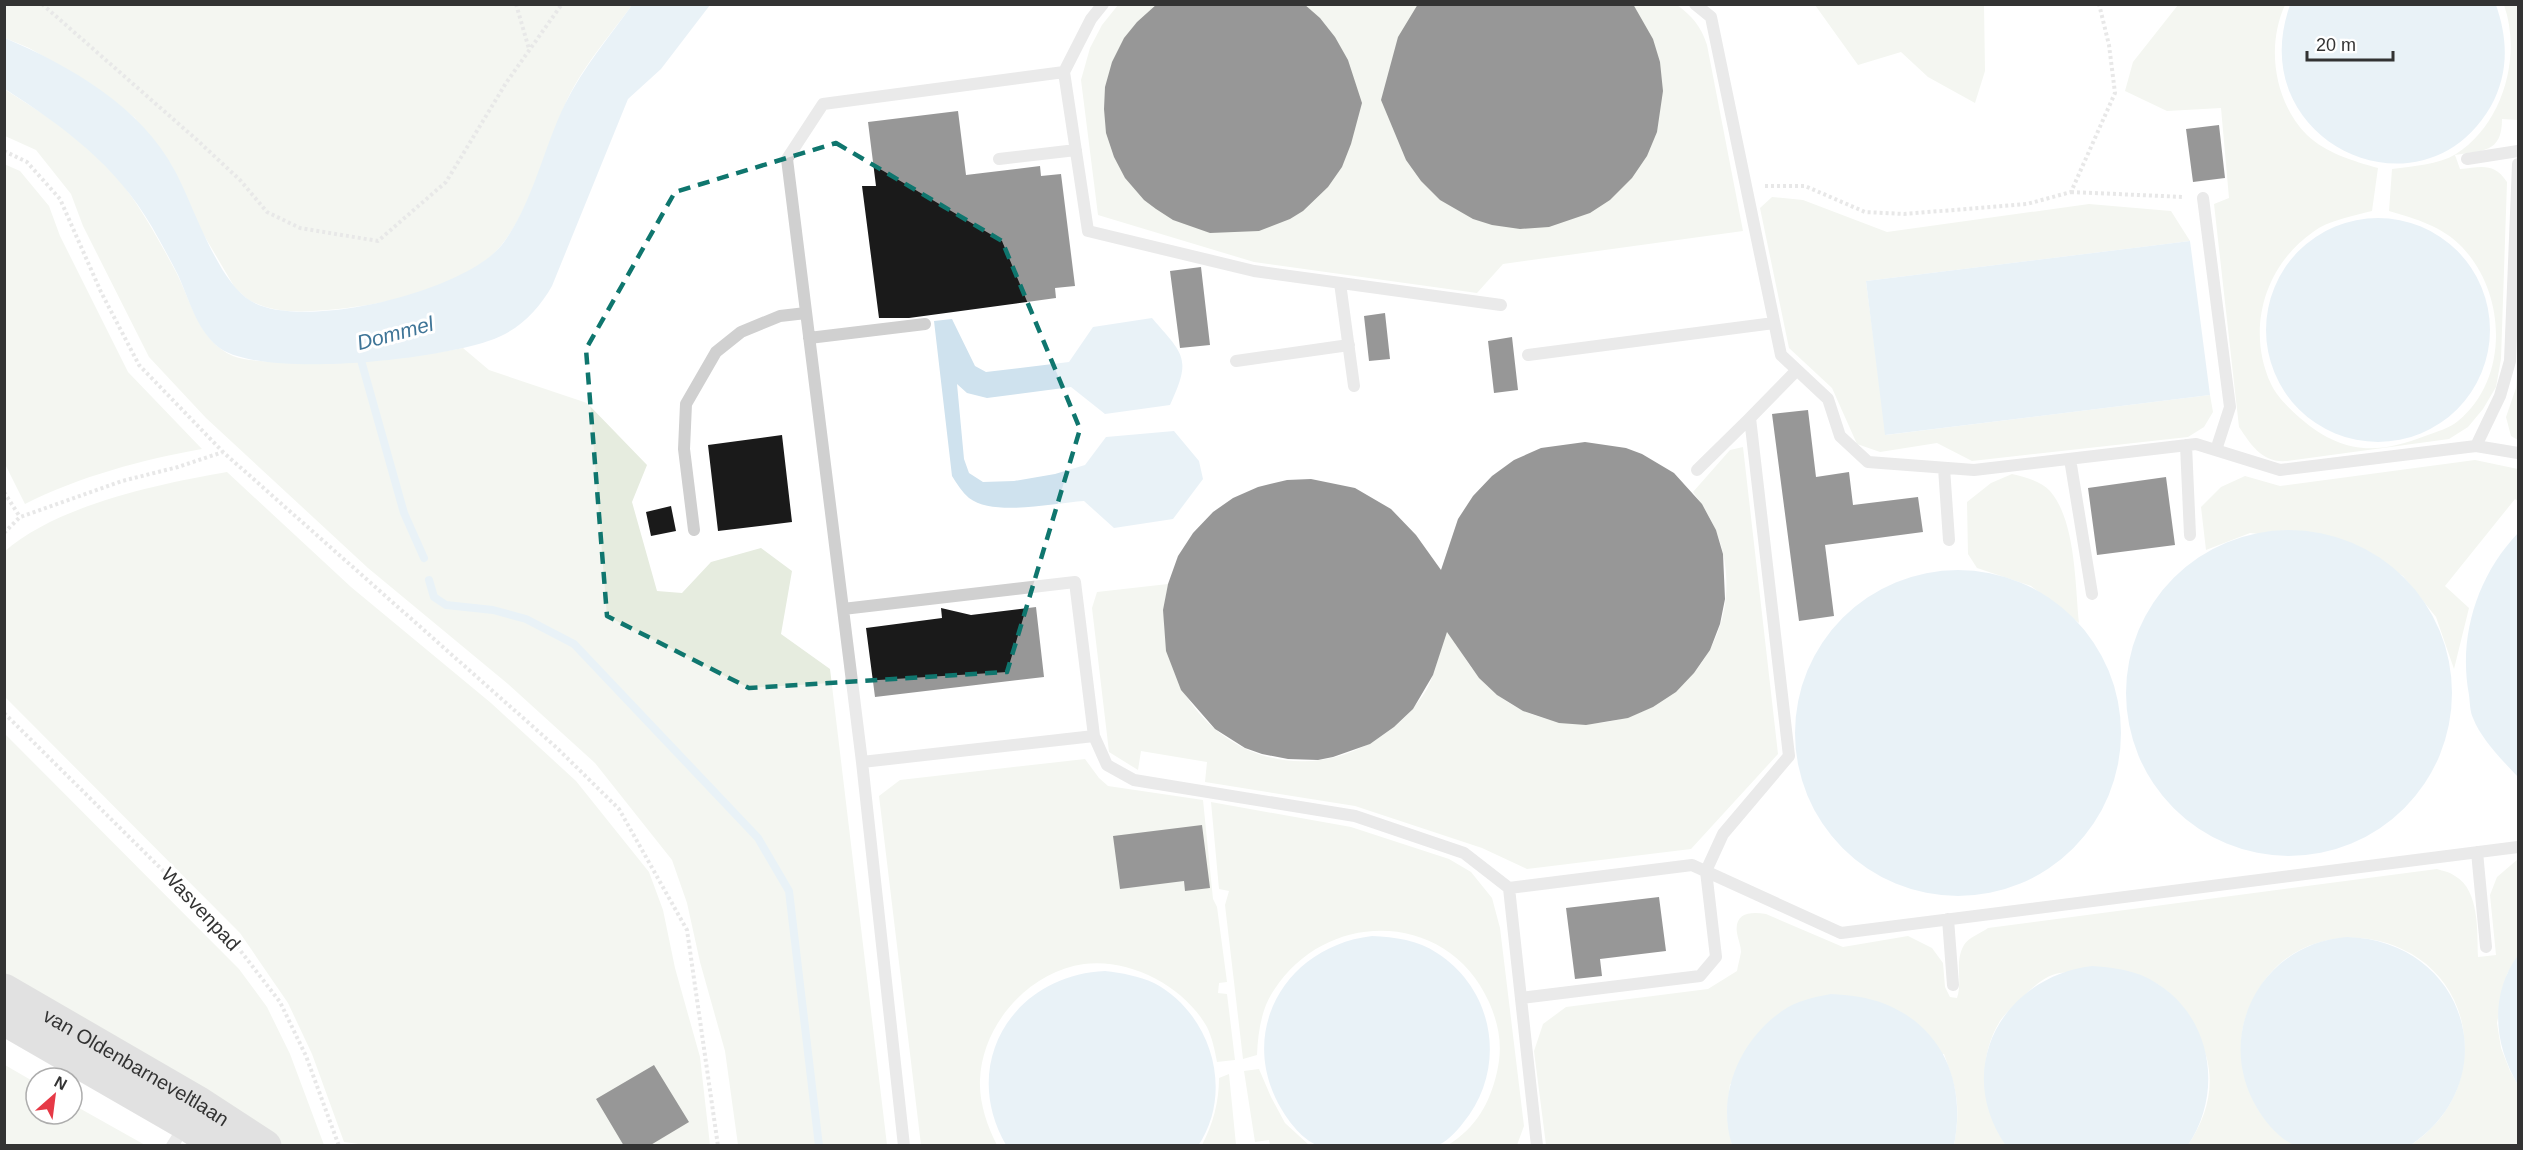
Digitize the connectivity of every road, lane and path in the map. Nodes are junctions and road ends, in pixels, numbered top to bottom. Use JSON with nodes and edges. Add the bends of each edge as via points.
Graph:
{"nodes":[{"id":1,"x":42,"y":4,"type":"edge"},
{"id":2,"x":516,"y":4,"type":"edge"},
{"id":3,"x":562,"y":4,"type":"edge"},
{"id":4,"x":1103,"y":4,"type":"edge"},
{"id":5,"x":1695,"y":4,"type":"edge"},
{"id":6,"x":2098,"y":4,"type":"edge"},
{"id":7,"x":530,"y":50,"type":"junction"},
{"id":8,"x":1064,"y":72,"type":"junction"},
{"id":9,"x":1076,"y":150,"type":"junction"},
{"id":10,"x":4,"y":151,"type":"edge"},
{"id":11,"x":2518,"y":151,"type":"edge"},
{"id":12,"x":999,"y":159,"type":"dead end"},
{"id":13,"x":2467,"y":159,"type":"dead end"},
{"id":14,"x":2518,"y":164,"type":"edge"},
{"id":15,"x":1746,"y":186,"type":"junction"},
{"id":16,"x":2071,"y":192,"type":"junction"},
{"id":17,"x":2203,"y":198,"type":"joint"},
{"id":18,"x":1340,"y":283,"type":"junction"},
{"id":19,"x":1501,"y":305,"type":"dead end"},
{"id":20,"x":806,"y":313,"type":"junction"},
{"id":21,"x":1774,"y":323,"type":"junction"},
{"id":22,"x":925,"y":324,"type":"dead end"},
{"id":23,"x":809,"y":339,"type":"junction"},
{"id":24,"x":1348,"y":345,"type":"junction"},
{"id":25,"x":1528,"y":355,"type":"dead end"},
{"id":26,"x":1236,"y":361,"type":"dead end"},
{"id":27,"x":1797,"y":370,"type":"junction"},
{"id":28,"x":1354,"y":386,"type":"dead end"},
{"id":29,"x":1750,"y":418,"type":"junction"},
{"id":30,"x":2186,"y":445,"type":"junction"},
{"id":31,"x":2476,"y":446,"type":"junction"},
{"id":32,"x":2216,"y":450,"type":"junction"},
{"id":33,"x":223,"y":452,"type":"junction"},
{"id":34,"x":2518,"y":453,"type":"edge"},
{"id":35,"x":2070,"y":459,"type":"junction"},
{"id":36,"x":1944,"y":468,"type":"junction"},
{"id":37,"x":1697,"y":470,"type":"dead end"},
{"id":38,"x":4,"y":492,"type":"edge"},
{"id":39,"x":20,"y":518,"type":"junction"},
{"id":40,"x":694,"y":530,"type":"dead end"},
{"id":41,"x":4,"y":533,"type":"edge"},
{"id":42,"x":2190,"y":535,"type":"dead end"},
{"id":43,"x":1949,"y":540,"type":"dead end"},
{"id":44,"x":2092,"y":594,"type":"dead end"},
{"id":45,"x":843,"y":609,"type":"junction"},
{"id":46,"x":4,"y":713,"type":"edge"},
{"id":47,"x":1094,"y":736,"type":"junction"},
{"id":48,"x":862,"y":762,"type":"junction"},
{"id":49,"x":2518,"y":847,"type":"edge"},
{"id":50,"x":2477,"y":852,"type":"junction"},
{"id":51,"x":1706,"y":871,"type":"junction"},
{"id":52,"x":1509,"y":888,"type":"junction"},
{"id":53,"x":1948,"y":919,"type":"junction"},
{"id":54,"x":2486,"y":947,"type":"dead end"},
{"id":55,"x":1953,"y":985,"type":"dead end"},
{"id":56,"x":4,"y":990,"type":"edge"},
{"id":57,"x":1521,"y":998,"type":"junction"},
{"id":58,"x":4,"y":1019,"type":"edge"},
{"id":59,"x":186,"y":1124,"type":"edge"},
{"id":60,"x":220,"y":1146,"type":"edge"},
{"id":61,"x":265,"y":1146,"type":"edge"},
{"id":62,"x":339,"y":1146,"type":"edge"},
{"id":63,"x":718,"y":1146,"type":"edge"},
{"id":64,"x":904,"y":1146,"type":"edge"},
{"id":65,"x":1537,"y":1146,"type":"edge"}],
"edges":[{"from":1,"to":7,"type":"path","via":[[197,140],[267,212],[300,228],[378,242],[446,183]]},
{"from":2,"to":7,"type":"path"},
{"from":3,"to":7,"type":"path"},
{"from":4,"to":8,"type":"lane"},
{"from":5,"to":15,"type":"lane","via":[[1711,16]]},
{"from":6,"to":16,"type":"path","via":[[2109,45],[2115,93]]},
{"from":8,"to":9,"type":"lane"},
{"from":8,"to":20,"type":"lane","via":[[823,104],[787,159]]},
{"from":9,"to":12,"type":"lane"},
{"from":9,"to":18,"type":"lane","via":[[1088,231],[1254,271]]},
{"from":10,"to":33,"type":"path","via":[[27,162],[60,199],[139,365]]},
{"from":11,"to":13,"type":"lane"},
{"from":14,"to":31,"type":"lane","via":[[2510,362],[2500,396]]},
{"from":15,"to":16,"type":"path","via":[[1805,186],[1865,212],[1904,214],[2027,204]]},
{"from":15,"to":21,"type":"lane"},
{"from":16,"to":17,"type":"path"},
{"from":17,"to":32,"type":"lane","via":[[2230,407]]},
{"from":18,"to":19,"type":"lane"},
{"from":18,"to":24,"type":"lane"},
{"from":20,"to":23,"type":"lane"},
{"from":20,"to":40,"type":"lane","via":[[780,316],[741,332],[716,352],[686,404],[684,449]]},
{"from":21,"to":25,"type":"lane"},
{"from":21,"to":27,"type":"lane","via":[[1781,355]]},
{"from":22,"to":23,"type":"lane"},
{"from":23,"to":45,"type":"lane"},
{"from":24,"to":26,"type":"lane"},
{"from":24,"to":28,"type":"lane"},
{"from":27,"to":29,"type":"lane"},
{"from":27,"to":36,"type":"lane","via":[[1828,399],[1840,436],[1868,462]]},
{"from":29,"to":37,"type":"lane"},
{"from":29,"to":51,"type":"lane","via":[[1789,756],[1723,834]]},
{"from":30,"to":32,"type":"lane"},
{"from":30,"to":35,"type":"lane"},
{"from":30,"to":42,"type":"lane"},
{"from":31,"to":32,"type":"lane","via":[[2280,470]]},
{"from":31,"to":34,"type":"lane"},
{"from":33,"to":39,"type":"path","via":[[122,481]]},
{"from":33,"to":63,"type":"path","via":[[557,748],[619,809],[687,930]]},
{"from":35,"to":36,"type":"lane","via":[[1974,470]]},
{"from":35,"to":44,"type":"lane"},
{"from":36,"to":43,"type":"lane"},
{"from":38,"to":39,"type":"path"},
{"from":39,"to":41,"type":"path"},
{"from":45,"to":47,"type":"lane","via":[[1075,582]]},
{"from":45,"to":48,"type":"lane"},
{"from":46,"to":62,"type":"path","name":"Wasvenpad","via":[[230,936],[280,1002],[306,1056]]},
{"from":47,"to":48,"type":"lane"},
{"from":47,"to":52,"type":"lane","via":[[1107,765],[1134,780],[1355,816],[1464,853]]},
{"from":48,"to":64,"type":"lane"},
{"from":49,"to":50,"type":"lane"},
{"from":50,"to":53,"type":"lane"},
{"from":50,"to":54,"type":"lane"},
{"from":51,"to":52,"type":"lane","via":[[1692,865]]},
{"from":51,"to":53,"type":"lane","via":[[1841,933]]},
{"from":51,"to":57,"type":"lane","via":[[1716,957],[1700,976]]},
{"from":52,"to":57,"type":"lane"},
{"from":53,"to":55,"type":"lane"},
{"from":56,"to":59,"type":"main road","name":"van Oldenbarneveltlaan"},
{"from":57,"to":65,"type":"lane"},
{"from":58,"to":59,"type":"main road","name":"van Oldenbarneveltlaan"},
{"from":59,"to":60,"type":"main road","name":"van Oldenbarneveltlaan"},
{"from":59,"to":61,"type":"main road","name":"van Oldenbarneveltlaan"}]}
